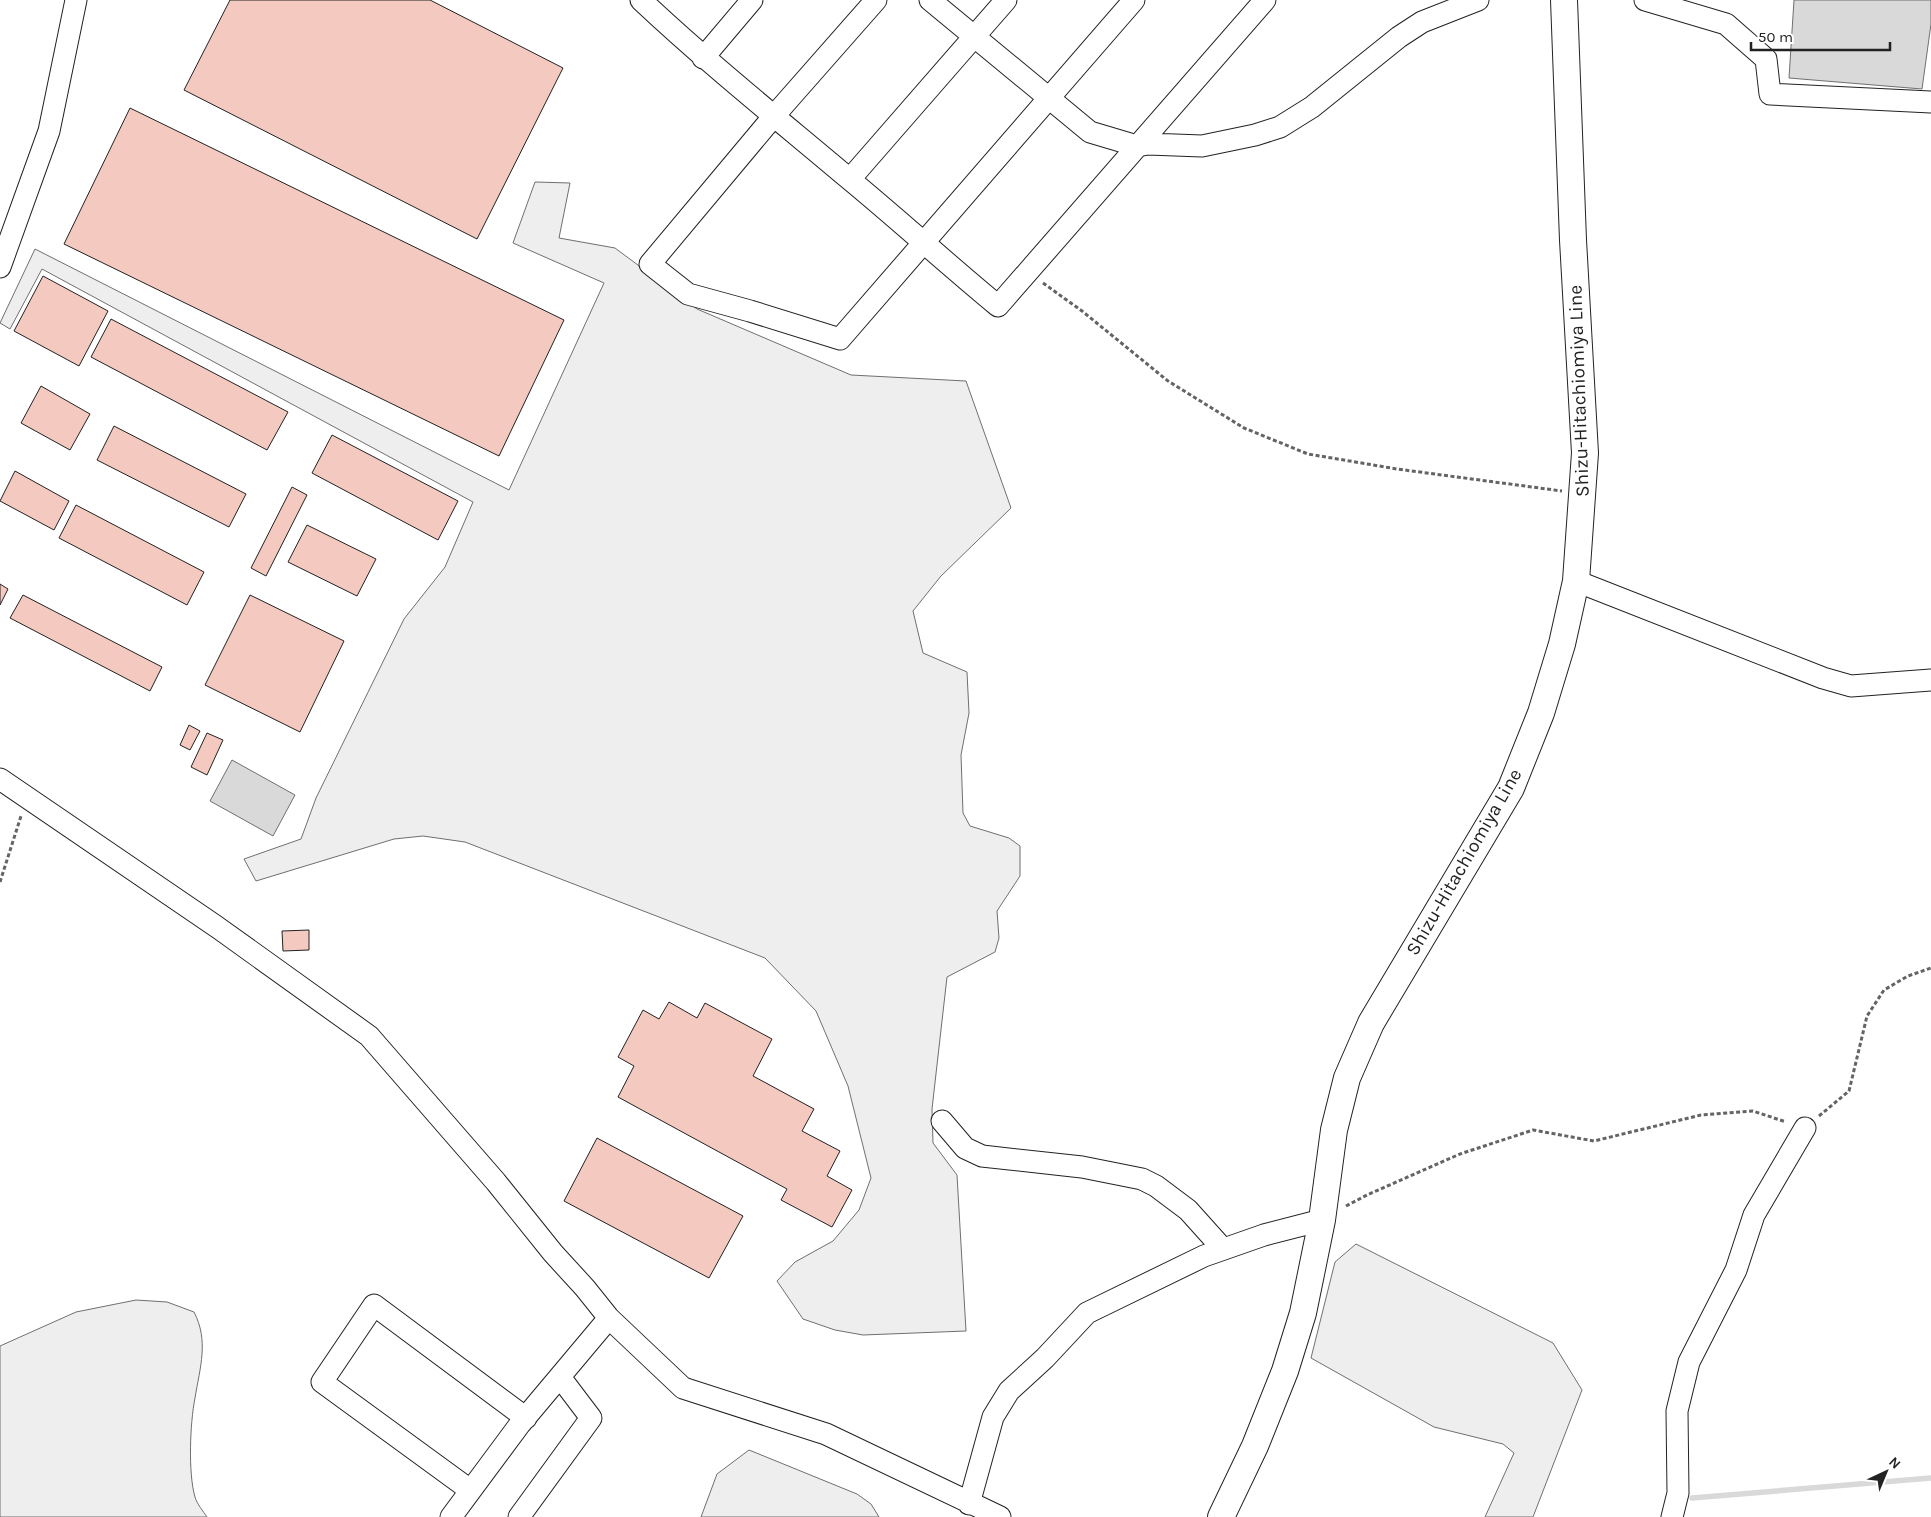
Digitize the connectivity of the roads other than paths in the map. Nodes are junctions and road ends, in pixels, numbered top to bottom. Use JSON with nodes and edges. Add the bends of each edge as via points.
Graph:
{"nodes":[{"id":1,"x":76,"y":0,"type":"edge"},
{"id":2,"x":641,"y":0,"type":"edge"},
{"id":3,"x":752,"y":0,"type":"edge"},
{"id":4,"x":876,"y":0,"type":"edge"},
{"id":5,"x":930,"y":0,"type":"edge"},
{"id":6,"x":1006,"y":0,"type":"edge"},
{"id":7,"x":1134,"y":0,"type":"edge"},
{"id":8,"x":1265,"y":0,"type":"edge"},
{"id":9,"x":1478,"y":0,"type":"edge"},
{"id":10,"x":1564,"y":0,"type":"edge"},
{"id":11,"x":1645,"y":0,"type":"edge"},
{"id":12,"x":974,"y":36,"type":"junction"},
{"id":13,"x":703,"y":58,"type":"junction"},
{"id":14,"x":1048,"y":99,"type":"junction"},
{"id":15,"x":1931,"y":102,"type":"edge"},
{"id":16,"x":773,"y":117,"type":"junction"},
{"id":17,"x":1137,"y":146,"type":"junction"},
{"id":18,"x":850,"y":179,"type":"junction"},
{"id":19,"x":924,"y":244,"type":"junction"},
{"id":20,"x":0,"y":267,"type":"edge"},
{"id":21,"x":1576,"y":581,"type":"junction"},
{"id":22,"x":1931,"y":680,"type":"edge"},
{"id":23,"x":0,"y":779,"type":"edge"},
{"id":24,"x":942,"y":1122,"type":"dead end"},
{"id":25,"x":1805,"y":1128,"type":"road end"},
{"id":26,"x":1322,"y":1220,"type":"junction"},
{"id":27,"x":1223,"y":1249,"type":"junction"},
{"id":28,"x":609,"y":1318,"type":"junction"},
{"id":29,"x":560,"y":1377,"type":"junction"},
{"id":30,"x":526,"y":1418,"type":"junction"},
{"id":31,"x":470,"y":1490,"type":"junction"},
{"id":32,"x":969,"y":1504,"type":"junction"},
{"id":33,"x":451,"y":1517,"type":"edge"},
{"id":34,"x":519,"y":1517,"type":"edge"},
{"id":35,"x":1000,"y":1517,"type":"edge"},
{"id":36,"x":1221,"y":1517,"type":"edge"},
{"id":37,"x":1672,"y":1517,"type":"edge"}],
"edges":[{"from":1,"to":20,"type":"street","via":[[50,131]]},
{"from":2,"to":13,"type":"street"},
{"from":3,"to":13,"type":"street"},
{"from":4,"to":16,"type":"street"},
{"from":5,"to":12,"type":"street"},
{"from":6,"to":12,"type":"street"},
{"from":7,"to":14,"type":"street"},
{"from":8,"to":17,"type":"street"},
{"from":9,"to":17,"type":"street","via":[[1422,22],[1312,107],[1280,127],[1255,136],[1202,146]]},
{"from":10,"to":21,"type":"main road","name":"Shizu-Hitachiomiya Line","via":[[1572,240],[1582,394],[1584,494]]},
{"from":11,"to":15,"type":"street","via":[[1726,24],[1766,59],[1770,94]]},
{"from":12,"to":14,"type":"street"},
{"from":12,"to":18,"type":"street"},
{"from":13,"to":16,"type":"street"},
{"from":14,"to":17,"type":"street","via":[[1090,132]]},
{"from":14,"to":19,"type":"street"},
{"from":16,"to":18,"type":"street"},
{"from":16,"to":19,"type":"street","via":[[650,264],[688,294],[840,339]]},
{"from":17,"to":19,"type":"street","via":[[998,306]]},
{"from":18,"to":19,"type":"street"},
{"from":21,"to":22,"type":"street","via":[[1823,678],[1851,686]]},
{"from":21,"to":26,"type":"main road","name":"Shizu-Hitachiomiya Line","via":[[1562,644],[1541,713],[1511,788],[1371,1023],[1347,1078],[1334,1130]]},
{"from":23,"to":28,"type":"street","via":[[217,927],[369,1036]]},
{"from":24,"to":27,"type":"street","via":[[965,1148],[982,1156],[1082,1167],[1142,1179],[1188,1210]]},
{"from":25,"to":37,"type":"street","via":[[1754,1216],[1736,1270],[1689,1362],[1678,1411],[1678,1493]]},
{"from":26,"to":27,"type":"street"},
{"from":26,"to":36,"type":"main road","name":"Shizu-Hitachiomiya Line","via":[[1303,1313],[1285,1371],[1255,1446]]},
{"from":27,"to":32,"type":"street","via":[[1087,1313],[1008,1391],[992,1417]]},
{"from":28,"to":29,"type":"street"},
{"from":28,"to":32,"type":"street","via":[[683,1388],[826,1434]]},
{"from":29,"to":30,"type":"street"},
{"from":29,"to":34,"type":"street","via":[[591,1418]]},
{"from":30,"to":31,"type":"street"},
{"from":30,"to":31,"type":"street","via":[[374,1305],[322,1382]]},
{"from":31,"to":33,"type":"street"},
{"from":32,"to":35,"type":"street"}]}
